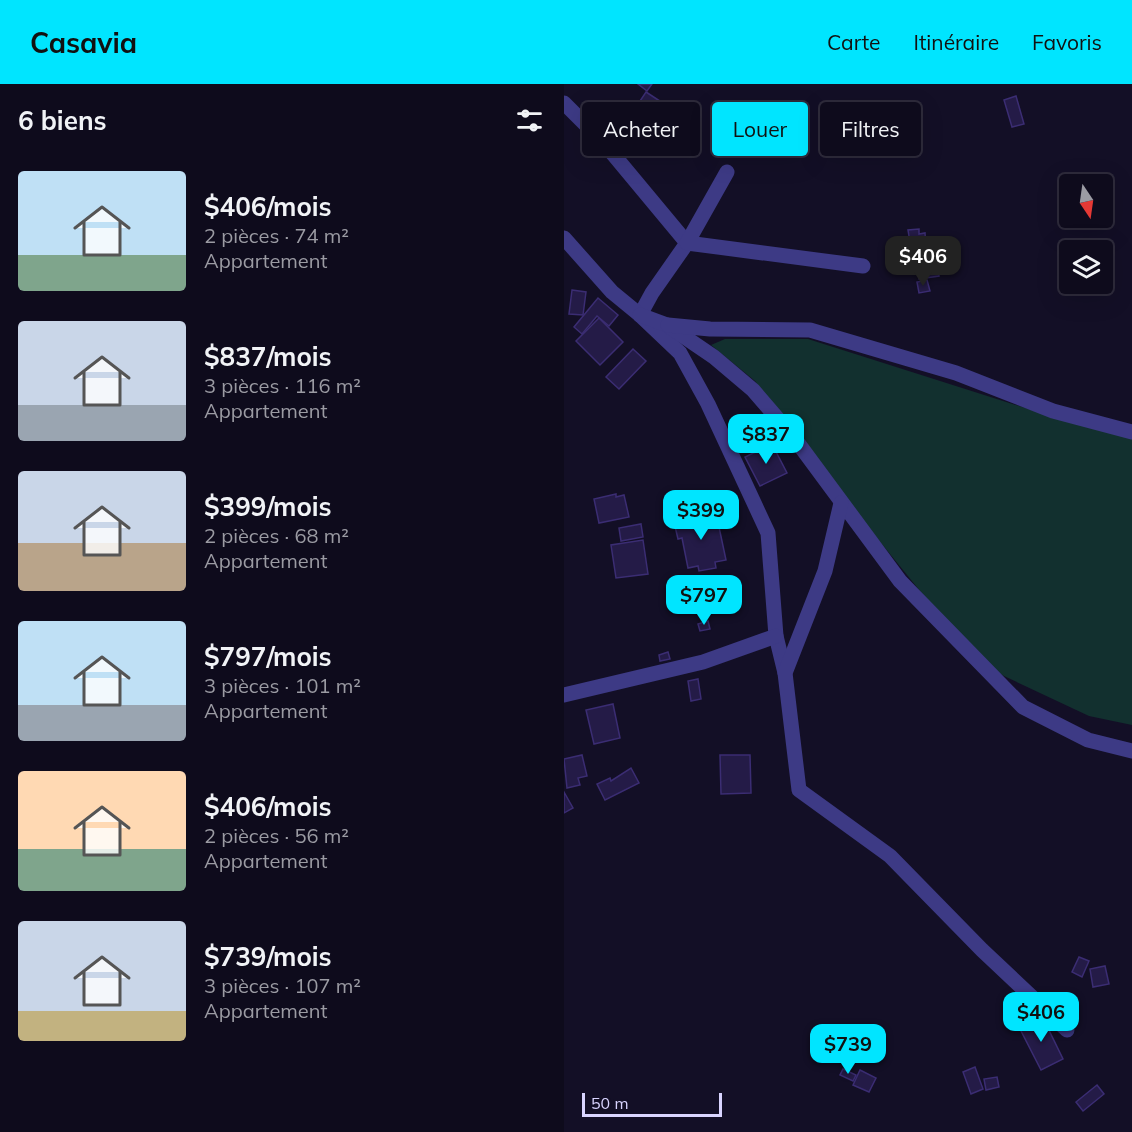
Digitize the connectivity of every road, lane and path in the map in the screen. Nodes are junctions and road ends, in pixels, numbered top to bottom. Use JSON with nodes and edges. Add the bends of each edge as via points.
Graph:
{"nodes":[{"id":1,"x":564,"y":103,"type":"edge"},
{"id":2,"x":727,"y":172,"type":"dead end"},
{"id":3,"x":564,"y":238,"type":"edge"},
{"id":4,"x":687,"y":243,"type":"junction"},
{"id":5,"x":863,"y":266,"type":"dead end"},
{"id":6,"x":640,"y":315,"type":"junction"},
{"id":7,"x":667,"y":325,"type":"junction"},
{"id":8,"x":1132,"y":432,"type":"edge"},
{"id":9,"x":841,"y":503,"type":"junction"},
{"id":10,"x":776,"y":636,"type":"junction"},
{"id":11,"x":785,"y":673,"type":"junction"},
{"id":12,"x":564,"y":694,"type":"edge"},
{"id":13,"x":1132,"y":751,"type":"edge"},
{"id":14,"x":1067,"y":1030,"type":"dead end"}],
"edges":[{"from":1,"to":4,"type":"street","via":[[603,142]]},
{"from":2,"to":4,"type":"street"},
{"from":3,"to":6,"type":"street","via":[[612,292]]},
{"from":4,"to":5,"type":"street"},
{"from":4,"to":6,"type":"street"},
{"from":6,"to":7,"type":"street"},
{"from":6,"to":10,"type":"street","via":[[680,352],[768,533]]},
{"from":7,"to":8,"type":"street","via":[[810,330],[956,373],[1053,411]]},
{"from":7,"to":9,"type":"street","via":[[753,390],[795,439]]},
{"from":9,"to":11,"type":"street","via":[[825,572]]},
{"from":9,"to":13,"type":"street","via":[[900,581],[1023,707],[1088,740]]},
{"from":10,"to":11,"type":"street"},
{"from":10,"to":12,"type":"street","via":[[703,662]]},
{"from":11,"to":14,"type":"street","via":[[799,790],[890,856]]}]}
